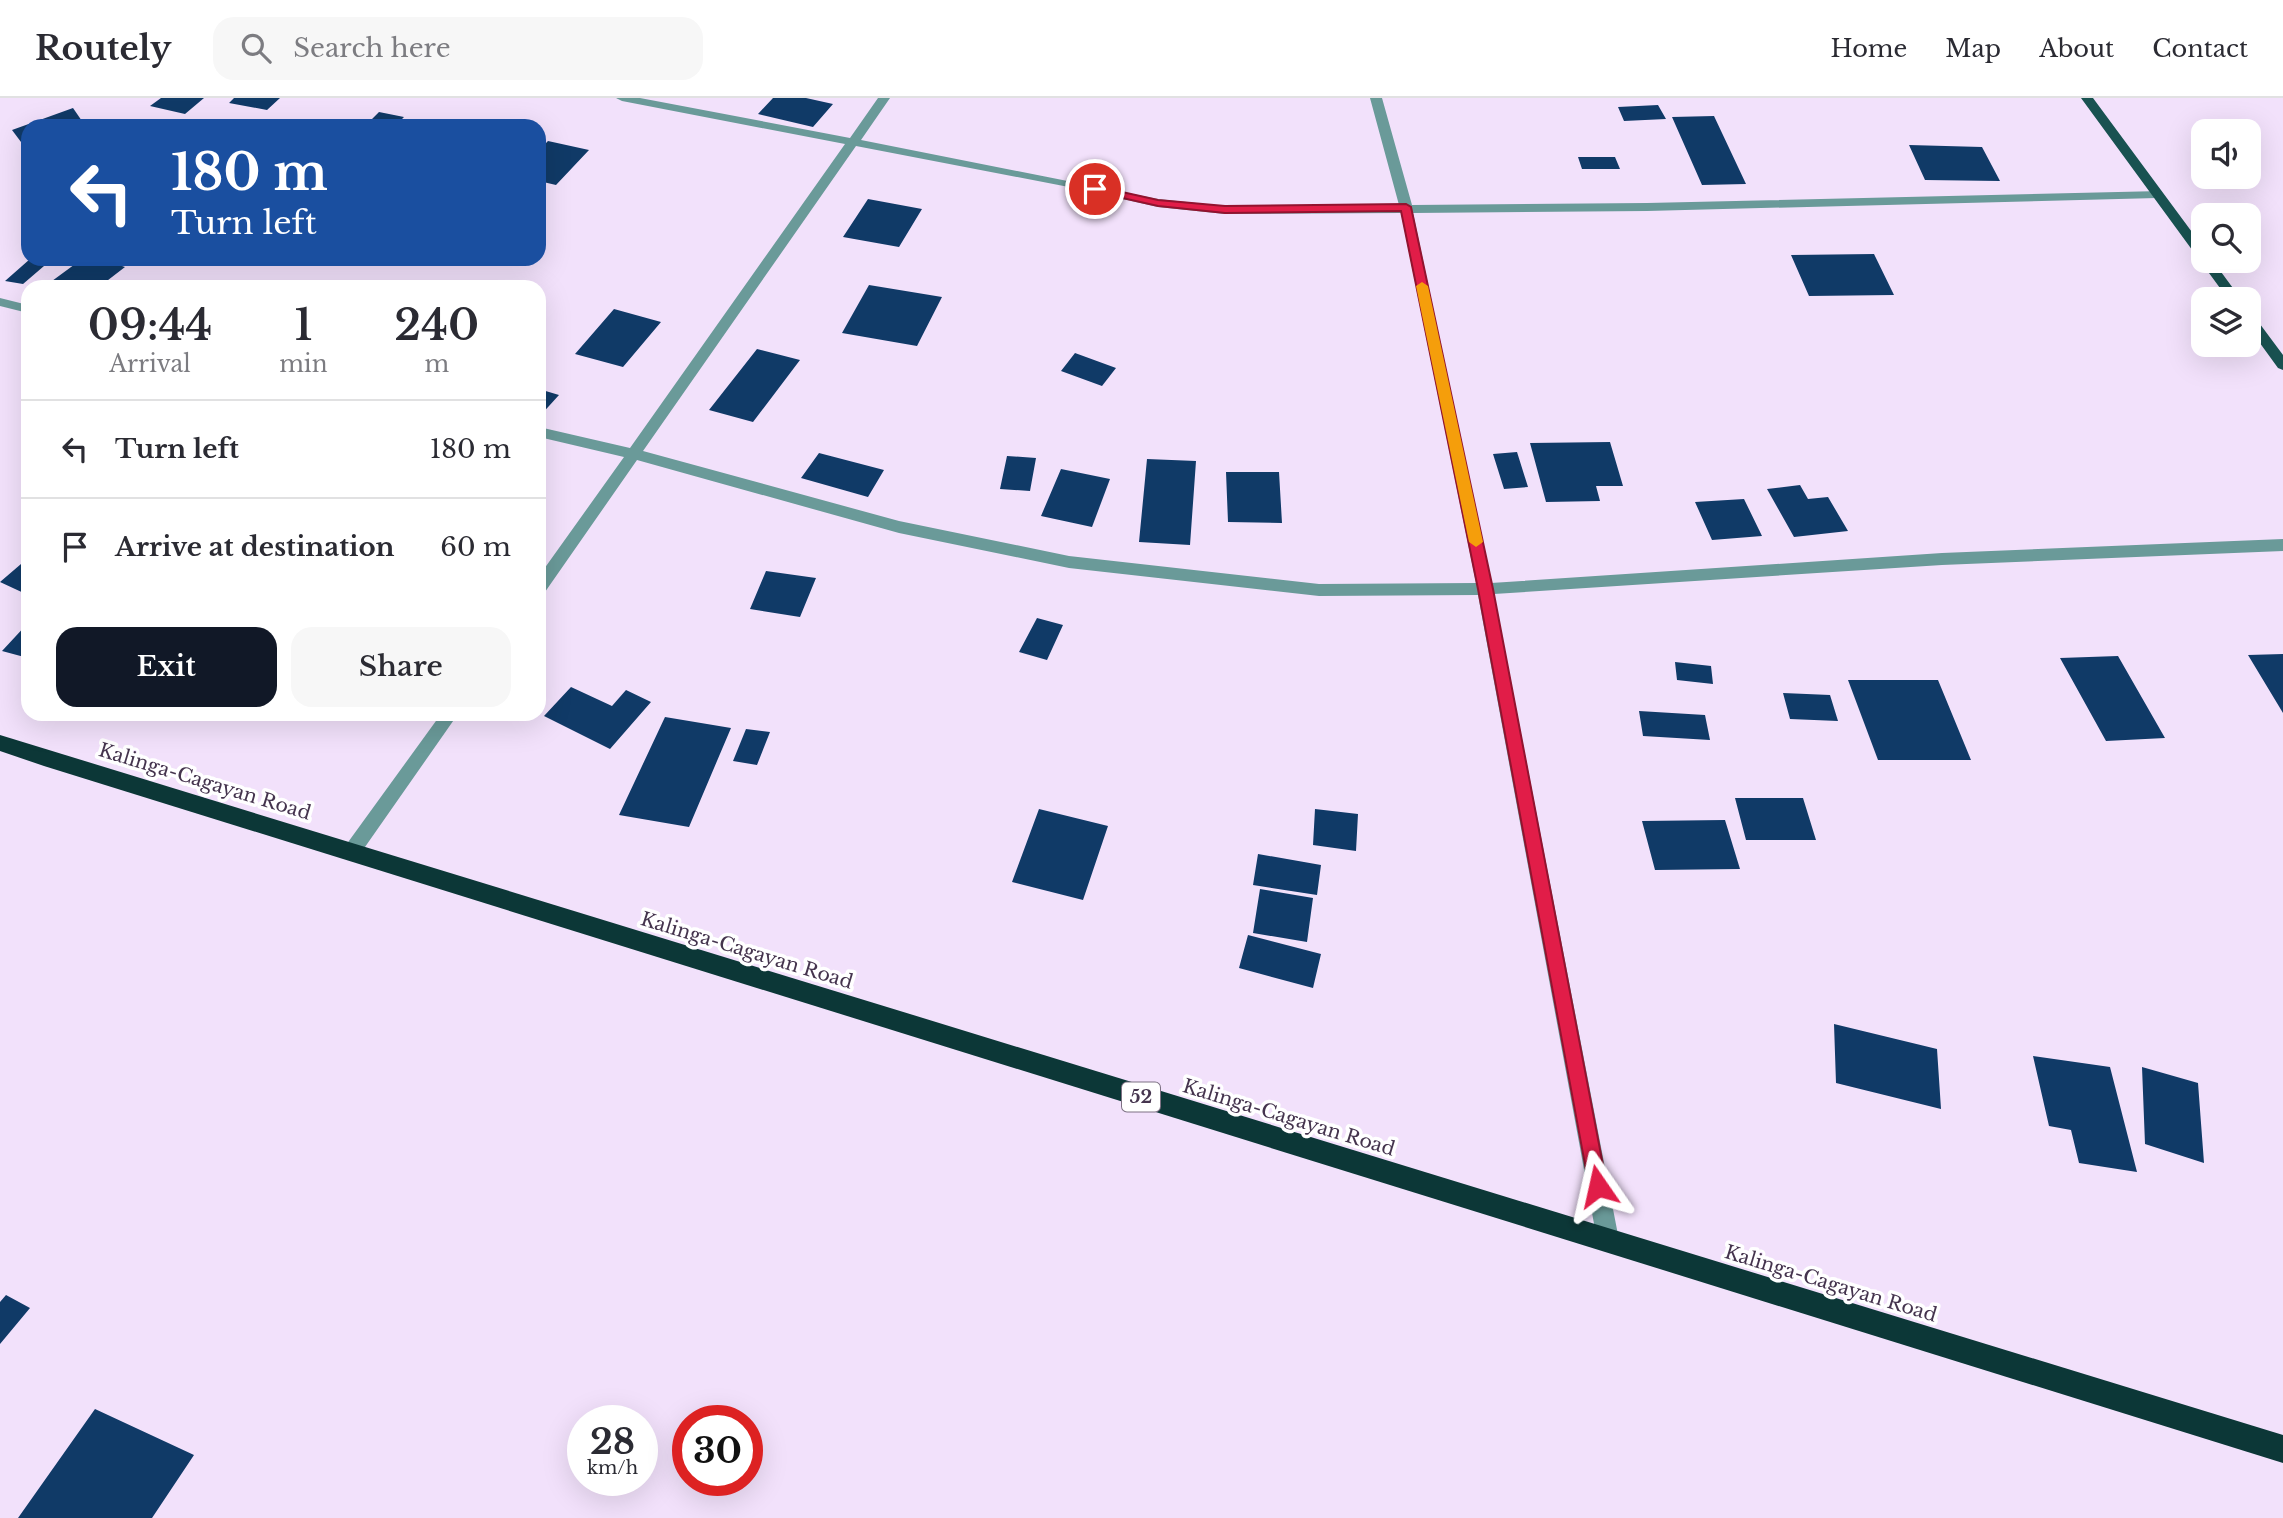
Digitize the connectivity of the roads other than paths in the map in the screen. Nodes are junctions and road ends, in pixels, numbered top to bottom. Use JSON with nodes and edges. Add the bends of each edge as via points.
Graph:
{"nodes":[{"id":1,"x":622,"y":98,"type":"edge"},
{"id":2,"x":884,"y":98,"type":"edge"},
{"id":3,"x":1376,"y":98,"type":"edge"},
{"id":4,"x":2087,"y":98,"type":"edge"},
{"id":5,"x":851,"y":144,"type":"junction"},
{"id":6,"x":2157,"y":194,"type":"junction"},
{"id":7,"x":1406,"y":207,"type":"junction"},
{"id":8,"x":2191,"y":240,"type":"edge"},
{"id":9,"x":2215,"y":273,"type":"edge"},
{"id":10,"x":2226,"y":287,"type":"edge"},
{"id":11,"x":0,"y":302,"type":"edge"},
{"id":12,"x":21,"y":307,"type":"edge"},
{"id":13,"x":2261,"y":335,"type":"edge"},
{"id":14,"x":2283,"y":365,"type":"edge"},
{"id":15,"x":546,"y":434,"type":"edge"},
{"id":16,"x":635,"y":454,"type":"junction"},
{"id":17,"x":2283,"y":545,"type":"edge"},
{"id":18,"x":546,"y":578,"type":"edge"},
{"id":19,"x":1485,"y":589,"type":"junction"},
{"id":20,"x":445,"y":721,"type":"edge"},
{"id":21,"x":0,"y":743,"type":"edge"},
{"id":22,"x":352,"y":851,"type":"junction"},
{"id":23,"x":1608,"y":1240,"type":"junction"},
{"id":24,"x":2283,"y":1449,"type":"edge"}],
"edges":[{"from":1,"to":5,"type":"street"},
{"from":2,"to":5,"type":"street"},
{"from":3,"to":7,"type":"street"},
{"from":4,"to":6,"type":"main road"},
{"from":5,"to":7,"type":"street","via":[[1158,203],[1225,210]]},
{"from":5,"to":16,"type":"street"},
{"from":6,"to":7,"type":"street"},
{"from":6,"to":8,"type":"main road"},
{"from":7,"to":19,"type":"street"},
{"from":9,"to":10,"type":"main road"},
{"from":11,"to":12,"type":"street"},
{"from":13,"to":14,"type":"main road"},
{"from":15,"to":16,"type":"street"},
{"from":16,"to":18,"type":"street"},
{"from":16,"to":19,"type":"street","via":[[899,527],[1069,562],[1319,590]]},
{"from":17,"to":19,"type":"street","via":[[1941,559]]},
{"from":19,"to":23,"type":"street"},
{"from":20,"to":22,"type":"street"},
{"from":21,"to":22,"type":"highway","name":"Kalinga-Cagayan Road","number":"52"},
{"from":22,"to":23,"type":"highway","name":"Kalinga-Cagayan Road","number":"52"},
{"from":23,"to":24,"type":"highway","name":"Kalinga-Cagayan Road","number":"52"}]}
